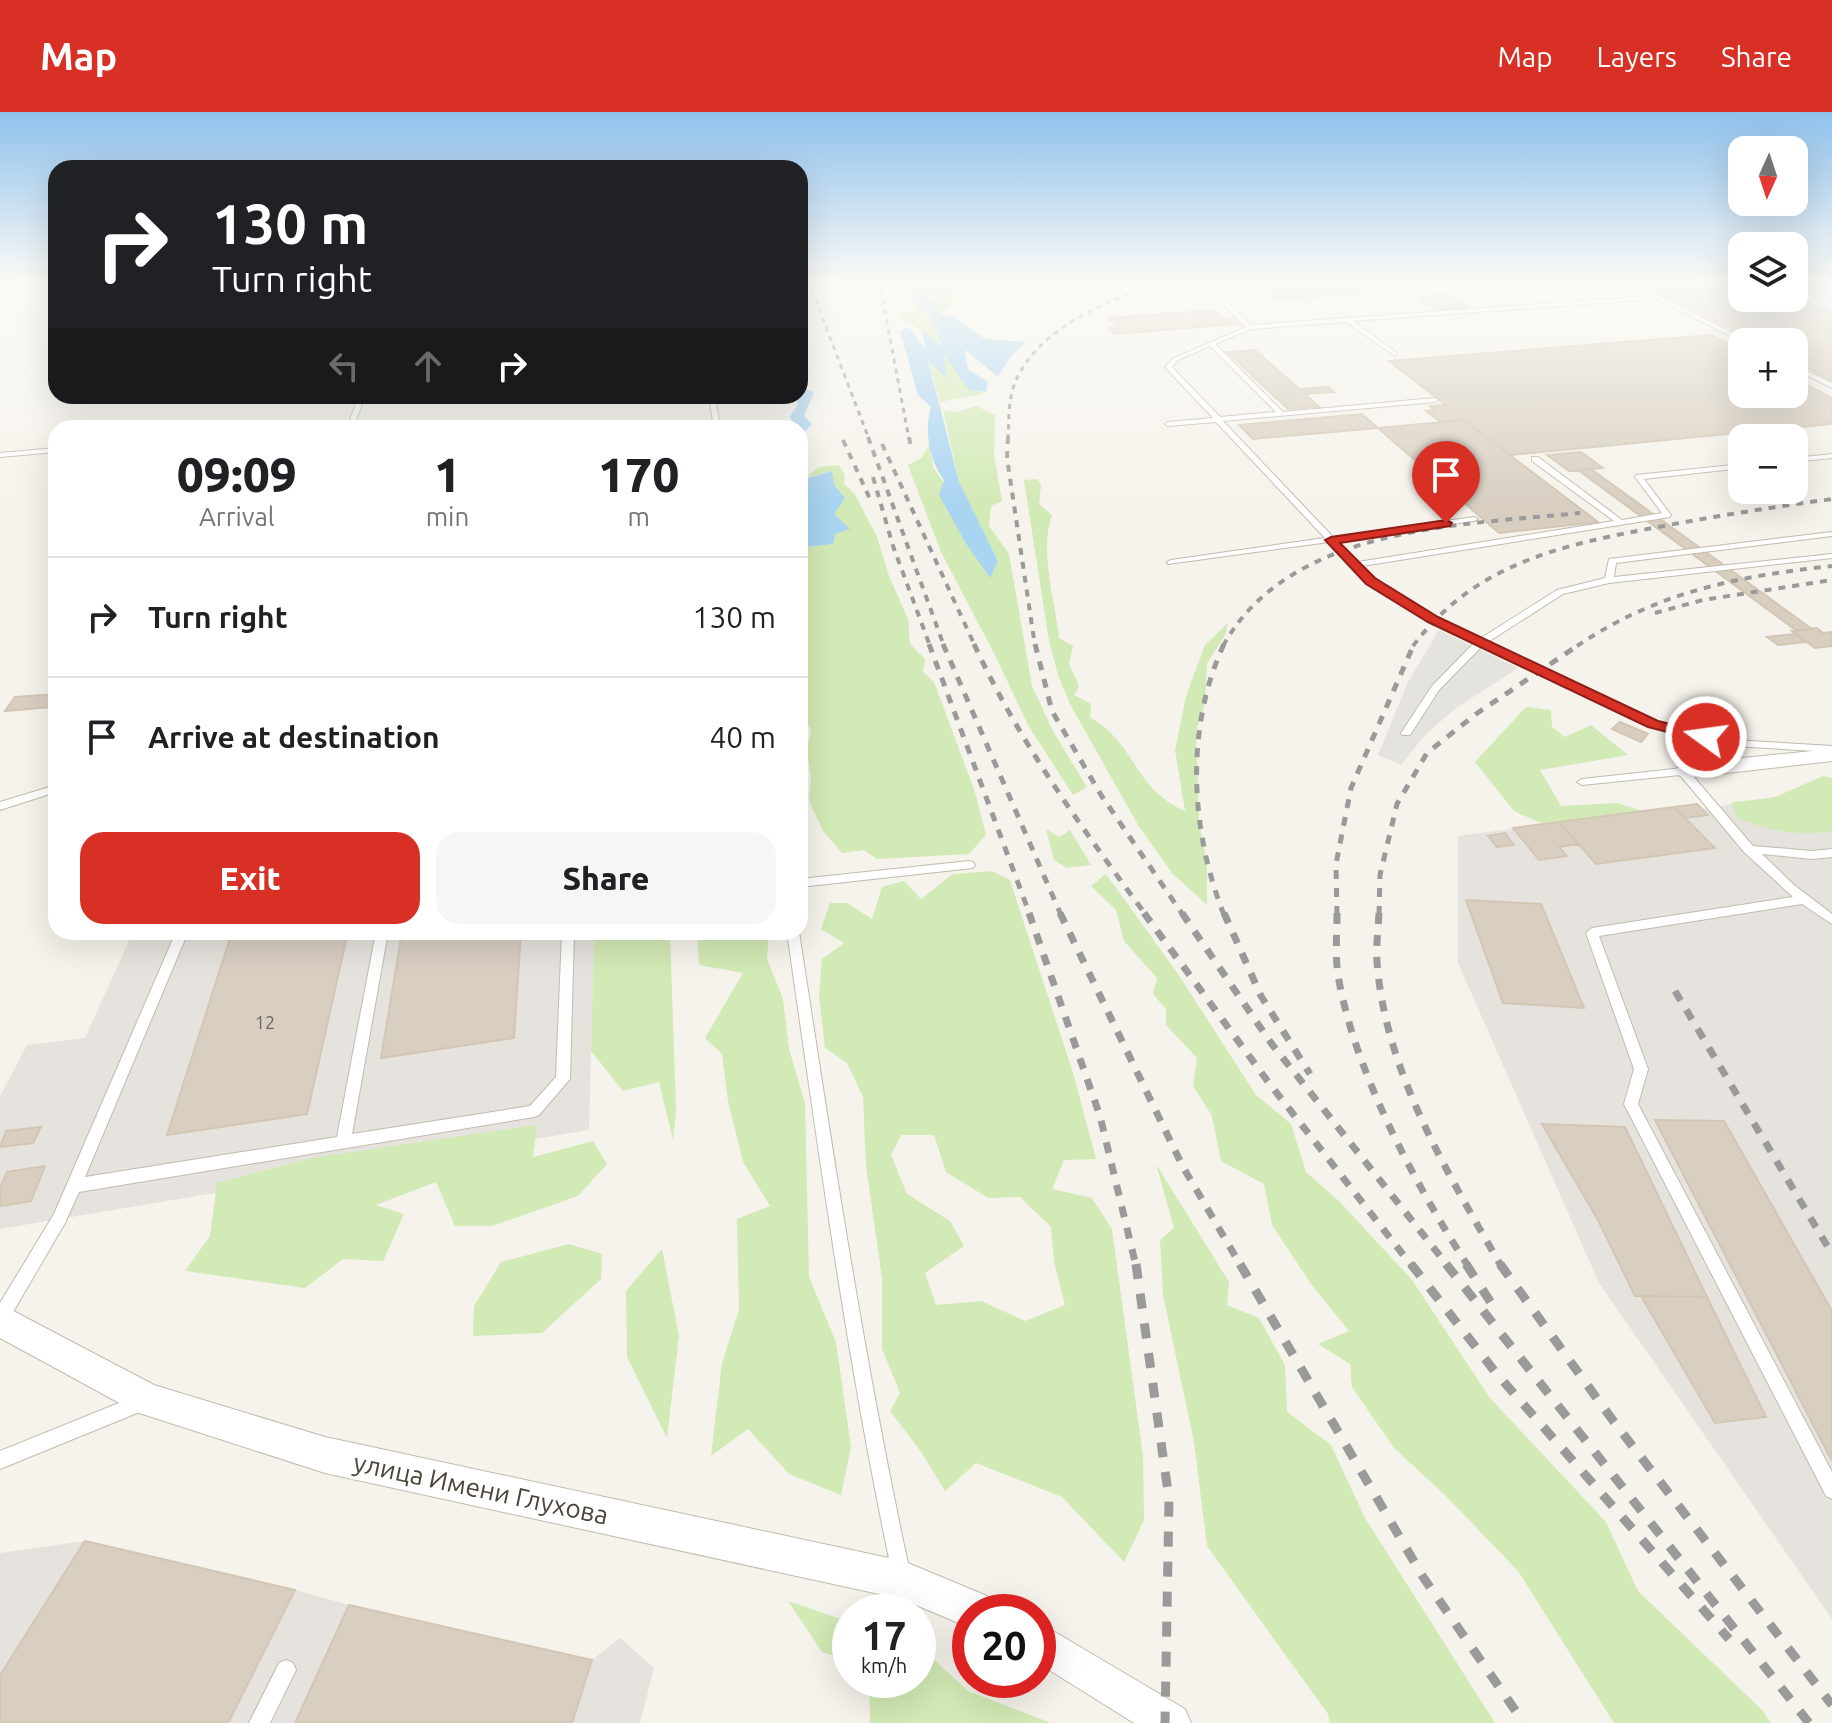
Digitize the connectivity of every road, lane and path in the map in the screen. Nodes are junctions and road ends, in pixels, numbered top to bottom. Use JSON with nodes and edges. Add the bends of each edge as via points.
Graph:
{"nodes":[{"id":1,"x":1185,"y":355,"type":"edge"},
{"id":2,"x":1222,"y":355,"type":"edge"},
{"id":3,"x":1808,"y":374,"type":"edge"},
{"id":4,"x":1832,"y":386,"type":"edge"},
{"id":5,"x":1435,"y":400,"type":"dead end"},
{"id":6,"x":1282,"y":414,"type":"junction"},
{"id":7,"x":1214,"y":419,"type":"junction"},
{"id":8,"x":1168,"y":424,"type":"dead end"},
{"id":9,"x":48,"y":451,"type":"edge"},
{"id":10,"x":0,"y":455,"type":"edge"},
{"id":11,"x":1832,"y":456,"type":"edge"},
{"id":12,"x":1535,"y":459,"type":"dead end"},
{"id":13,"x":1808,"y":459,"type":"edge"},
{"id":14,"x":1728,"y":467,"type":"edge"},
{"id":15,"x":1474,"y":519,"type":"dead end"},
{"id":16,"x":1621,"y":523,"type":"junction"},
{"id":17,"x":1832,"y":534,"type":"edge"},
{"id":18,"x":1331,"y":540,"type":"junction"},
{"id":19,"x":1832,"y":556,"type":"edge"},
{"id":20,"x":1171,"y":562,"type":"dead end"},
{"id":21,"x":1355,"y":565,"type":"junction"},
{"id":22,"x":1609,"y":580,"type":"junction"},
{"id":23,"x":1482,"y":643,"type":"junction"},
{"id":24,"x":1406,"y":733,"type":"dead end"},
{"id":25,"x":1832,"y":749,"type":"edge"},
{"id":26,"x":1832,"y":755,"type":"edge"},
{"id":27,"x":1683,"y":771,"type":"junction"},
{"id":28,"x":1582,"y":782,"type":"dead end"},
{"id":29,"x":48,"y":791,"type":"edge"},
{"id":30,"x":0,"y":806,"type":"edge"},
{"id":31,"x":1748,"y":849,"type":"junction"},
{"id":32,"x":1832,"y":853,"type":"edge"},
{"id":33,"x":969,"y":865,"type":"dead end"},
{"id":34,"x":808,"y":882,"type":"edge"},
{"id":35,"x":1801,"y":900,"type":"junction"},
{"id":36,"x":1832,"y":920,"type":"edge"},
{"id":37,"x":179,"y":940,"type":"edge"},
{"id":38,"x":381,"y":940,"type":"edge"},
{"id":39,"x":568,"y":940,"type":"edge"},
{"id":40,"x":794,"y":940,"type":"edge"},
{"id":41,"x":343,"y":1143,"type":"junction"},
{"id":42,"x":73,"y":1186,"type":"junction"},
{"id":43,"x":0,"y":1319,"type":"edge"},
{"id":44,"x":148,"y":1400,"type":"junction"},
{"id":45,"x":0,"y":1460,"type":"edge"},
{"id":46,"x":1832,"y":1490,"type":"edge"},
{"id":47,"x":903,"y":1580,"type":"junction"},
{"id":48,"x":952,"y":1601,"type":"edge"},
{"id":49,"x":1056,"y":1652,"type":"edge"},
{"id":50,"x":286,"y":1670,"type":"dead end"},
{"id":51,"x":259,"y":1723,"type":"edge"},
{"id":52,"x":1171,"y":1723,"type":"edge"}],
"edges":[{"from":1,"to":7,"type":"lane","via":[[1168,367]]},
{"from":2,"to":6,"type":"lane"},
{"from":3,"to":4,"type":"lane"},
{"from":5,"to":6,"type":"lane"},
{"from":6,"to":7,"type":"lane"},
{"from":7,"to":8,"type":"lane"},
{"from":7,"to":18,"type":"lane"},
{"from":9,"to":10,"type":"lane"},
{"from":11,"to":13,"type":"lane"},
{"from":12,"to":16,"type":"lane"},
{"from":14,"to":16,"type":"lane","via":[[1639,477],[1667,515]]},
{"from":15,"to":18,"type":"lane"},
{"from":16,"to":21,"type":"lane"},
{"from":17,"to":22,"type":"lane","via":[[1612,561]]},
{"from":18,"to":20,"type":"lane"},
{"from":18,"to":21,"type":"lane"},
{"from":19,"to":22,"type":"lane"},
{"from":21,"to":23,"type":"lane","via":[[1420,612]]},
{"from":22,"to":23,"type":"lane","via":[[1560,592]]},
{"from":23,"to":24,"type":"lane","via":[[1435,688]]},
{"from":23,"to":25,"type":"lane","via":[[1653,724],[1733,743]]},
{"from":26,"to":27,"type":"street"},
{"from":27,"to":28,"type":"lane"},
{"from":27,"to":31,"type":"lane"},
{"from":29,"to":30,"type":"lane"},
{"from":31,"to":32,"type":"lane"},
{"from":31,"to":35,"type":"lane"},
{"from":33,"to":34,"type":"lane"},
{"from":35,"to":36,"type":"lane"},
{"from":35,"to":46,"type":"lane","via":[[1592,933],[1641,1069],[1631,1104]]},
{"from":37,"to":42,"type":"lane"},
{"from":38,"to":41,"type":"lane"},
{"from":39,"to":41,"type":"lane","via":[[563,1079],[534,1111]]},
{"from":40,"to":47,"type":"lane","via":[[856,1351]]},
{"from":41,"to":42,"type":"lane"},
{"from":42,"to":43,"type":"lane","via":[[60,1218]]},
{"from":43,"to":44,"type":"street","name":"улица Имени Глухова"},
{"from":44,"to":45,"type":"lane"},
{"from":44,"to":47,"type":"street","name":"улица Имени Глухова","via":[[325,1455]]},
{"from":47,"to":48,"type":"street","name":"улица Имени Глухова"},
{"from":49,"to":52,"type":"street"},
{"from":50,"to":51,"type":"lane"}]}
